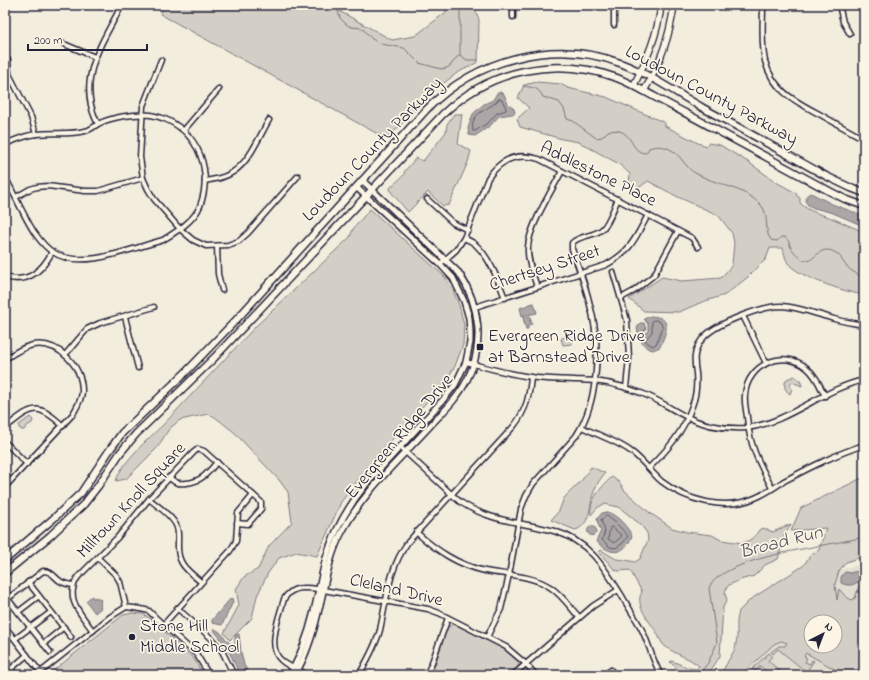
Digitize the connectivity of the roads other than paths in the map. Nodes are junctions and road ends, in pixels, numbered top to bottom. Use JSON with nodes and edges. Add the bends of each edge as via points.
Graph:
{"nodes":[{"id":1,"x":122,"y":5,"type":"edge"},
{"id":2,"x":514,"y":5,"type":"edge"},
{"id":3,"x":614,"y":5,"type":"edge"},
{"id":4,"x":661,"y":5,"type":"edge"},
{"id":5,"x":674,"y":5,"type":"edge"},
{"id":6,"x":763,"y":5,"type":"edge"},
{"id":7,"x":839,"y":5,"type":"edge"},
{"id":8,"x":513,"y":17,"type":"dead end"},
{"id":9,"x":614,"y":25,"type":"dead end"},
{"id":10,"x":850,"y":34,"type":"dead end"},
{"id":11,"x":64,"y":44,"type":"dead end"},
{"id":12,"x":95,"y":57,"type":"junction"},
{"id":13,"x":8,"y":60,"type":"dead end"},
{"id":14,"x":161,"y":60,"type":"dead end"},
{"id":15,"x":641,"y":72,"type":"junction"},
{"id":16,"x":652,"y":78,"type":"junction"},
{"id":17,"x":634,"y":85,"type":"junction"},
{"id":18,"x":219,"y":89,"type":"dead end"},
{"id":19,"x":644,"y":91,"type":"junction"},
{"id":20,"x":143,"y":114,"type":"junction"},
{"id":21,"x":269,"y":120,"type":"dead end"},
{"id":22,"x":98,"y":124,"type":"junction"},
{"id":23,"x":184,"y":130,"type":"junction"},
{"id":24,"x":36,"y":134,"type":"junction"},
{"id":25,"x":864,"y":139,"type":"edge"},
{"id":26,"x":5,"y":144,"type":"edge"},
{"id":27,"x":562,"y":171,"type":"junction"},
{"id":28,"x":298,"y":176,"type":"dead end"},
{"id":29,"x":5,"y":178,"type":"edge"},
{"id":30,"x":143,"y":178,"type":"junction"},
{"id":31,"x":362,"y":180,"type":"junction"},
{"id":32,"x":205,"y":181,"type":"junction"},
{"id":33,"x":356,"y":187,"type":"junction"},
{"id":34,"x":372,"y":190,"type":"junction"},
{"id":35,"x":864,"y":192,"type":"edge"},
{"id":36,"x":16,"y":197,"type":"junction"},
{"id":37,"x":367,"y":197,"type":"junction"},
{"id":38,"x":427,"y":199,"type":"dead end"},
{"id":39,"x":618,"y":200,"type":"junction"},
{"id":40,"x":864,"y":206,"type":"edge"},
{"id":41,"x":648,"y":215,"type":"junction"},
{"id":42,"x":180,"y":229,"type":"junction"},
{"id":43,"x":468,"y":230,"type":"junction"},
{"id":44,"x":678,"y":231,"type":"junction"},
{"id":45,"x":464,"y":238,"type":"junction"},
{"id":46,"x":217,"y":246,"type":"junction"},
{"id":47,"x":698,"y":247,"type":"dead end"},
{"id":48,"x":52,"y":252,"type":"junction"},
{"id":49,"x":446,"y":259,"type":"junction"},
{"id":50,"x":440,"y":264,"type":"junction"},
{"id":51,"x":613,"y":272,"type":"dead end"},
{"id":52,"x":580,"y":274,"type":"junction"},
{"id":53,"x":5,"y":277,"type":"edge"},
{"id":54,"x":537,"y":287,"type":"junction"},
{"id":55,"x":222,"y":290,"type":"dead end"},
{"id":56,"x":505,"y":298,"type":"junction"},
{"id":57,"x":621,"y":298,"type":"junction"},
{"id":58,"x":154,"y":307,"type":"dead end"},
{"id":59,"x":475,"y":307,"type":"junction"},
{"id":60,"x":743,"y":316,"type":"junction"},
{"id":61,"x":125,"y":317,"type":"junction"},
{"id":62,"x":864,"y":325,"type":"edge"},
{"id":63,"x":65,"y":355,"type":"junction"},
{"id":64,"x":5,"y":358,"type":"edge"},
{"id":65,"x":466,"y":362,"type":"junction"},
{"id":66,"x":766,"y":363,"type":"junction"},
{"id":67,"x":474,"y":364,"type":"junction"},
{"id":68,"x":138,"y":368,"type":"dead end"},
{"id":69,"x":531,"y":378,"type":"junction"},
{"id":70,"x":864,"y":380,"type":"edge"},
{"id":71,"x":594,"y":381,"type":"junction"},
{"id":72,"x":626,"y":388,"type":"junction"},
{"id":73,"x":825,"y":396,"type":"junction"},
{"id":74,"x":688,"y":418,"type":"junction"},
{"id":75,"x":63,"y":426,"type":"junction"},
{"id":76,"x":582,"y":427,"type":"junction"},
{"id":77,"x":748,"y":427,"type":"junction"},
{"id":78,"x":5,"y":428,"type":"edge"},
{"id":79,"x":5,"y":442,"type":"edge"},
{"id":80,"x":864,"y":445,"type":"edge"},
{"id":81,"x":400,"y":447,"type":"junction"},
{"id":82,"x":406,"y":453,"type":"junction"},
{"id":83,"x":217,"y":462,"type":"junction"},
{"id":84,"x":27,"y":464,"type":"junction"},
{"id":85,"x":649,"y":468,"type":"junction"},
{"id":86,"x":169,"y":477,"type":"junction"},
{"id":87,"x":5,"y":487,"type":"edge"},
{"id":88,"x":772,"y":488,"type":"junction"},
{"id":89,"x":451,"y":494,"type":"junction"},
{"id":90,"x":253,"y":495,"type":"junction"},
{"id":91,"x":149,"y":498,"type":"junction"},
{"id":92,"x":237,"y":523,"type":"junction"},
{"id":93,"x":519,"y":523,"type":"junction"},
{"id":94,"x":416,"y":532,"type":"junction"},
{"id":95,"x":98,"y":558,"type":"junction"},
{"id":96,"x":5,"y":560,"type":"edge"},
{"id":97,"x":5,"y":573,"type":"edge"},
{"id":98,"x":509,"y":575,"type":"junction"},
{"id":99,"x":28,"y":582,"type":"junction"},
{"id":100,"x":201,"y":582,"type":"junction"},
{"id":101,"x":73,"y":585,"type":"junction"},
{"id":102,"x":320,"y":589,"type":"junction"},
{"id":103,"x":618,"y":590,"type":"junction"},
{"id":104,"x":39,"y":596,"type":"junction"},
{"id":105,"x":6,"y":600,"type":"edge"},
{"id":106,"x":384,"y":601,"type":"junction"},
{"id":107,"x":126,"y":607,"type":"junction"},
{"id":108,"x":177,"y":608,"type":"junction"},
{"id":109,"x":18,"y":612,"type":"junction"},
{"id":110,"x":51,"y":612,"type":"junction"},
{"id":111,"x":579,"y":617,"type":"junction"},
{"id":112,"x":448,"y":618,"type":"junction"},
{"id":113,"x":164,"y":624,"type":"junction"},
{"id":114,"x":30,"y":627,"type":"junction"},
{"id":115,"x":64,"y":627,"type":"junction"},
{"id":116,"x":5,"y":628,"type":"edge"},
{"id":117,"x":93,"y":631,"type":"junction"},
{"id":118,"x":71,"y":637,"type":"dead end"},
{"id":119,"x":487,"y":637,"type":"junction"},
{"id":120,"x":15,"y":639,"type":"junction"},
{"id":121,"x":43,"y":644,"type":"junction"},
{"id":122,"x":50,"y":652,"type":"dead end"},
{"id":123,"x":27,"y":655,"type":"junction"},
{"id":124,"x":5,"y":662,"type":"edge"},
{"id":125,"x":526,"y":664,"type":"junction"},
{"id":126,"x":11,"y":669,"type":"junction"},
{"id":127,"x":296,"y":669,"type":"junction"},
{"id":128,"x":612,"y":670,"type":"dead end"},
{"id":129,"x":5,"y":674,"type":"edge"},
{"id":130,"x":39,"y":674,"type":"edge"},
{"id":131,"x":209,"y":675,"type":"edge"},
{"id":132,"x":234,"y":675,"type":"edge"},
{"id":133,"x":290,"y":675,"type":"edge"},
{"id":134,"x":295,"y":675,"type":"edge"},
{"id":135,"x":308,"y":675,"type":"edge"},
{"id":136,"x":359,"y":675,"type":"edge"},
{"id":137,"x":427,"y":675,"type":"edge"},
{"id":138,"x":513,"y":675,"type":"edge"},
{"id":139,"x":536,"y":675,"type":"edge"},
{"id":140,"x":604,"y":675,"type":"edge"},
{"id":141,"x":661,"y":675,"type":"edge"}],
"edges":[{"from":1,"to":12,"type":"street"},
{"from":2,"to":8,"type":"street"},
{"from":3,"to":9,"type":"street"},
{"from":4,"to":15,"type":"main road","via":[[653,44]]},
{"from":5,"to":16,"type":"main road","via":[[667,42]]},
{"from":6,"to":25,"type":"street","via":[[765,59],[776,84],[791,98]]},
{"from":7,"to":10,"type":"street","via":[[843,22]]},
{"from":11,"to":12,"type":"street"},
{"from":12,"to":22,"type":"street","via":[[90,75],[90,90],[91,106]]},
{"from":13,"to":24,"type":"street","via":[[9,74],[31,117]]},
{"from":14,"to":20,"type":"street","via":[[143,106]]},
{"from":15,"to":16,"type":"main road","name":"Loudoun County Parkway"},
{"from":15,"to":17,"type":"main road"},
{"from":15,"to":31,"type":"main road","name":"Loudoun County Parkway","via":[[608,59],[565,53],[528,55],[494,64],[465,78],[443,94]]},
{"from":16,"to":19,"type":"main road"},
{"from":16,"to":35,"type":"main road","name":"Loudoun County Parkway","via":[[826,176]]},
{"from":17,"to":19,"type":"main road","name":"Loudoun County Parkway"},
{"from":17,"to":34,"type":"main road","name":"Loudoun County Parkway","via":[[599,72],[564,67],[531,70],[496,79],[451,107]]},
{"from":18,"to":23,"type":"street"},
{"from":19,"to":40,"type":"main road","name":"Loudoun County Parkway","via":[[846,200]]},
{"from":20,"to":22,"type":"street"},
{"from":20,"to":23,"type":"street","via":[[164,120]]},
{"from":20,"to":30,"type":"street","via":[[140,157]]},
{"from":21,"to":32,"type":"street","via":[[239,167],[221,178]]},
{"from":22,"to":24,"type":"street","via":[[80,132]]},
{"from":23,"to":32,"type":"street","via":[[202,157]]},
{"from":24,"to":26,"type":"street"},
{"from":27,"to":39,"type":"street","name":"Addlestone Place"},
{"from":27,"to":43,"type":"street","name":"Addlestone Place","via":[[531,156],[515,156],[502,162],[488,178]]},
{"from":27,"to":54,"type":"street","via":[[532,229],[529,240],[528,256]]},
{"from":28,"to":46,"type":"street","via":[[239,241]]},
{"from":29,"to":36,"type":"street"},
{"from":30,"to":36,"type":"street","via":[[98,191],[37,187]]},
{"from":30,"to":42,"type":"street","via":[[154,200]]},
{"from":31,"to":33,"type":"main road","name":"Loudoun County Parkway"},
{"from":31,"to":34,"type":"street","name":"Evergreen Ridge Drive"},
{"from":32,"to":42,"type":"street","via":[[200,207]]},
{"from":33,"to":37,"type":"street","name":"Evergreen Ridge Drive"},
{"from":33,"to":96,"type":"main road","name":"Loudoun County Parkway","via":[[212,346],[122,433],[77,497]]},
{"from":34,"to":37,"type":"main road","name":"Loudoun County Parkway"},
{"from":34,"to":49,"type":"street","name":"Evergreen Ridge Drive"},
{"from":36,"to":48,"type":"street","via":[[34,231]]},
{"from":37,"to":50,"type":"street","name":"Evergreen Ridge Drive"},
{"from":37,"to":97,"type":"main road","name":"Loudoun County Parkway","via":[[215,357],[136,434],[120,452],[84,504]]},
{"from":38,"to":43,"type":"street","via":[[453,223]]},
{"from":39,"to":41,"type":"street","name":"Addlestone Place"},
{"from":39,"to":52,"type":"street","via":[[604,228],[572,243]]},
{"from":41,"to":44,"type":"street","name":"Addlestone Place"},
{"from":41,"to":52,"type":"street","name":"Chertsey Street","via":[[632,245],[619,258]]},
{"from":42,"to":46,"type":"street","via":[[193,240],[206,246]]},
{"from":42,"to":48,"type":"street","via":[[162,240],[93,259],[65,258]]},
{"from":43,"to":45,"type":"street","name":"Addlestone Place"},
{"from":44,"to":47,"type":"street","name":"Addlestone Place","via":[[692,238]]},
{"from":44,"to":57,"type":"street","via":[[654,275]]},
{"from":45,"to":49,"type":"street","name":"Addlestone Place"},
{"from":45,"to":56,"type":"street","via":[[481,250],[494,271]]},
{"from":46,"to":55,"type":"street","via":[[218,274]]},
{"from":48,"to":53,"type":"street","via":[[46,265],[37,273],[16,279]]},
{"from":49,"to":50,"type":"street","name":"Addlestone Place"},
{"from":49,"to":59,"type":"street","name":"Evergreen Ridge Drive","via":[[459,273]]},
{"from":50,"to":65,"type":"street","name":"Evergreen Ridge Drive","via":[[457,285],[467,309],[470,342]]},
{"from":51,"to":57,"type":"street"},
{"from":52,"to":54,"type":"street","name":"Chertsey Street"},
{"from":52,"to":71,"type":"street","via":[[596,335]]},
{"from":54,"to":56,"type":"street","name":"Chertsey Street"},
{"from":56,"to":59,"type":"street","name":"Chertsey Street"},
{"from":57,"to":72,"type":"street","via":[[627,320],[629,358]]},
{"from":58,"to":61,"type":"street"},
{"from":59,"to":67,"type":"street","name":"Evergreen Ridge Drive","via":[[478,336]]},
{"from":60,"to":62,"type":"street","via":[[767,307],[790,307]]},
{"from":60,"to":66,"type":"street"},
{"from":60,"to":74,"type":"street","via":[[712,331],[699,344],[694,366],[695,398]]},
{"from":61,"to":63,"type":"street","via":[[87,329]]},
{"from":61,"to":68,"type":"street"},
{"from":63,"to":64,"type":"street","via":[[48,346],[34,345]]},
{"from":63,"to":75,"type":"street","via":[[78,371],[82,392],[76,410]]},
{"from":65,"to":67,"type":"street"},
{"from":65,"to":81,"type":"street","name":"Evergreen Ridge Drive","via":[[451,391]]},
{"from":66,"to":73,"type":"street","via":[[787,360],[801,364],[812,372]]},
{"from":66,"to":77,"type":"street","via":[[754,372],[747,386],[745,400]]},
{"from":67,"to":69,"type":"street"},
{"from":67,"to":82,"type":"street","name":"Evergreen Ridge Drive","via":[[457,396]]},
{"from":69,"to":71,"type":"street"},
{"from":69,"to":89,"type":"street","via":[[527,404],[518,420]]},
{"from":70,"to":73,"type":"street"},
{"from":71,"to":72,"type":"street"},
{"from":71,"to":76,"type":"street","via":[[590,408]]},
{"from":72,"to":74,"type":"street","via":[[654,399]]},
{"from":73,"to":77,"type":"street","via":[[777,419]]},
{"from":74,"to":77,"type":"street","via":[[719,427]]},
{"from":74,"to":85,"type":"street","via":[[673,443]]},
{"from":75,"to":78,"type":"street","via":[[45,410],[34,409]]},
{"from":75,"to":84,"type":"street"},
{"from":76,"to":85,"type":"street","via":[[621,445]]},
{"from":76,"to":93,"type":"street","via":[[533,484],[526,496]]},
{"from":77,"to":88,"type":"street","via":[[752,448]]},
{"from":79,"to":84,"type":"street"},
{"from":80,"to":88,"type":"street","via":[[823,460]]},
{"from":81,"to":82,"type":"street"},
{"from":81,"to":102,"type":"street","name":"Evergreen Ridge Drive","via":[[350,506],[331,544]]},
{"from":82,"to":89,"type":"street"},
{"from":82,"to":102,"type":"street","name":"Evergreen Ridge Drive","via":[[351,517],[341,534]]},
{"from":83,"to":86,"type":"street","via":[[205,476],[193,483],[178,484]]},
{"from":83,"to":86,"type":"street","name":"Milltown Knoll Square","via":[[198,449]]},
{"from":83,"to":90,"type":"street","name":"Milltown Knoll Square"},
{"from":84,"to":87,"type":"street"},
{"from":85,"to":88,"type":"street","via":[[661,480],[689,498],[712,503],[750,500]]},
{"from":86,"to":91,"type":"street","name":"Milltown Knoll Square"},
{"from":89,"to":93,"type":"street","via":[[468,508],[489,517]]},
{"from":89,"to":94,"type":"street"},
{"from":90,"to":92,"type":"street","via":[[238,513]]},
{"from":90,"to":92,"type":"street","name":"Milltown Knoll Square","via":[[261,502],[261,509],[248,524]]},
{"from":91,"to":95,"type":"street","name":"Milltown Knoll Square"},
{"from":91,"to":100,"type":"street","via":[[176,525],[179,560],[187,571]]},
{"from":92,"to":100,"type":"street","via":[[236,540],[230,551]]},
{"from":93,"to":98,"type":"street"},
{"from":93,"to":103,"type":"street","via":[[561,533],[584,547],[606,569]]},
{"from":94,"to":98,"type":"street","via":[[433,547],[458,561],[474,568]]},
{"from":94,"to":106,"type":"street","via":[[395,563]]},
{"from":95,"to":101,"type":"street","name":"Milltown Knoll Square"},
{"from":95,"to":107,"type":"street","via":[[116,575]]},
{"from":98,"to":111,"type":"street","via":[[532,579],[549,586]]},
{"from":98,"to":119,"type":"street","via":[[501,609]]},
{"from":99,"to":101,"type":"street","via":[[43,571],[47,571],[62,583]]},
{"from":99,"to":104,"type":"street"},
{"from":99,"to":105,"type":"street"},
{"from":100,"to":108,"type":"street"},
{"from":101,"to":117,"type":"street","name":"Milltown Knoll Square","via":[[72,594],[77,609]]},
{"from":102,"to":106,"type":"street","name":"Cleland Drive"},
{"from":102,"to":127,"type":"street","name":"Evergreen Ridge Drive"},
{"from":102,"to":127,"type":"street","name":"Cleland Drive","via":[[301,587],[288,593],[284,599],[273,642],[279,659]]},
{"from":103,"to":111,"type":"street"},
{"from":103,"to":141,"type":"street","via":[[641,628]]},
{"from":104,"to":109,"type":"street"},
{"from":104,"to":110,"type":"street"},
{"from":105,"to":109,"type":"street"},
{"from":106,"to":112,"type":"street","name":"Cleland Drive","via":[[428,609]]},
{"from":106,"to":136,"type":"street","via":[[378,635]]},
{"from":107,"to":113,"type":"street","via":[[149,611]]},
{"from":107,"to":117,"type":"street"},
{"from":108,"to":113,"type":"street"},
{"from":108,"to":132,"type":"street","via":[[211,638],[222,651]]},
{"from":109,"to":114,"type":"street"},
{"from":110,"to":114,"type":"street"},
{"from":110,"to":115,"type":"street"},
{"from":111,"to":125,"type":"street"},
{"from":112,"to":119,"type":"street","name":"Cleland Drive"},
{"from":112,"to":137,"type":"street"},
{"from":113,"to":131,"type":"street","via":[[197,655]]},
{"from":114,"to":120,"type":"street"},
{"from":114,"to":121,"type":"street"},
{"from":115,"to":118,"type":"street"},
{"from":115,"to":121,"type":"street"},
{"from":116,"to":120,"type":"street"},
{"from":117,"to":130,"type":"street"},
{"from":119,"to":125,"type":"street","name":"Cleland Drive","via":[[506,647]]},
{"from":120,"to":123,"type":"street"},
{"from":121,"to":122,"type":"street"},
{"from":123,"to":126,"type":"street"},
{"from":123,"to":130,"type":"street"},
{"from":124,"to":126,"type":"street"},
{"from":125,"to":138,"type":"street"},
{"from":125,"to":139,"type":"street","name":"Cleland Drive"},
{"from":126,"to":129,"type":"street"},
{"from":127,"to":133,"type":"street","name":"Evergreen Ridge Drive"},
{"from":127,"to":134,"type":"street","name":"Evergreen Ridge Drive"},
{"from":127,"to":135,"type":"street","name":"Cleland Drive"},
{"from":128,"to":140,"type":"street"}]}
